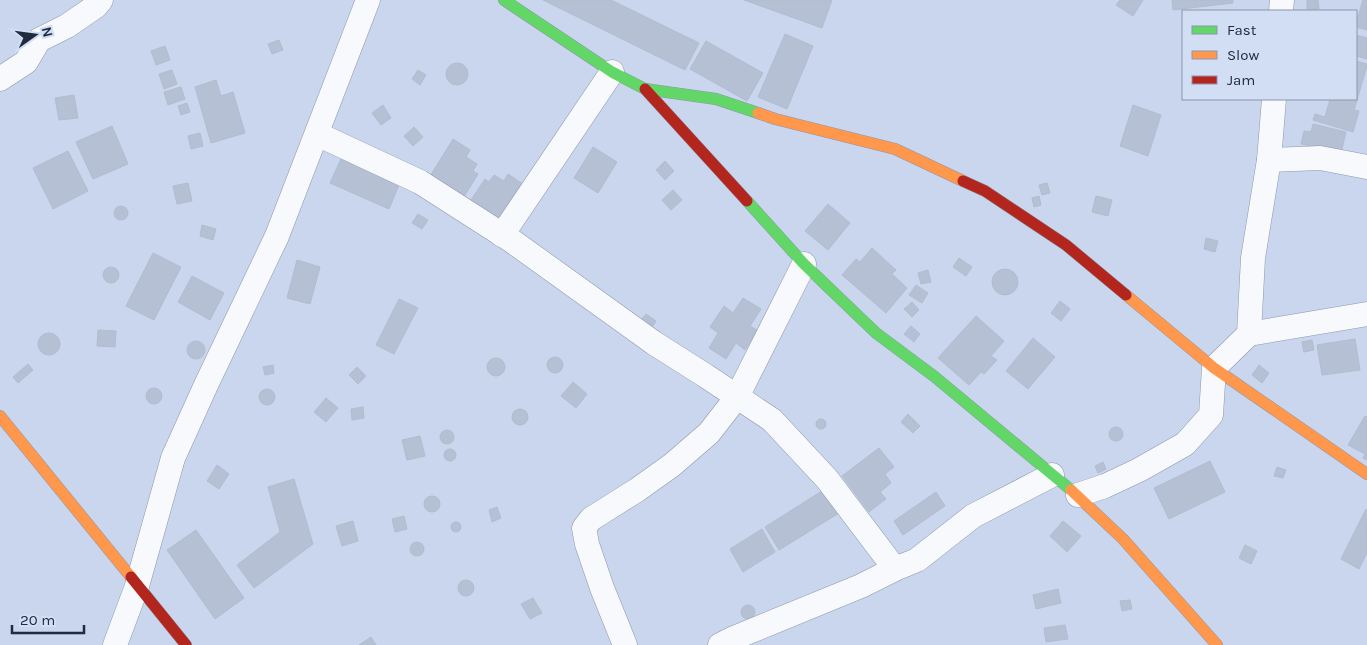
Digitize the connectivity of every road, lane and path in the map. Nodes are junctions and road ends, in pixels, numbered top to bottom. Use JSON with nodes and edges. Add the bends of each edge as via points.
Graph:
{"nodes":[{"id":1,"x":101,"y":0,"type":"edge"},
{"id":2,"x":368,"y":0,"type":"edge"},
{"id":3,"x":504,"y":0,"type":"edge"},
{"id":4,"x":612,"y":72,"type":"junction"},
{"id":5,"x":0,"y":78,"type":"edge"},
{"id":6,"x":645,"y":89,"type":"junction"},
{"id":7,"x":1274,"y":100,"type":"edge"},
{"id":8,"x":317,"y":134,"type":"junction"},
{"id":9,"x":1269,"y":160,"type":"junction"},
{"id":10,"x":1367,"y":167,"type":"edge"},
{"id":11,"x":502,"y":235,"type":"junction"},
{"id":12,"x":804,"y":264,"type":"junction"},
{"id":13,"x":1367,"y":314,"type":"edge"},
{"id":14,"x":1249,"y":334,"type":"junction"},
{"id":15,"x":1214,"y":368,"type":"junction"},
{"id":16,"x":737,"y":397,"type":"junction"},
{"id":17,"x":0,"y":416,"type":"edge"},
{"id":18,"x":1367,"y":474,"type":"edge"},
{"id":19,"x":1052,"y":475,"type":"junction"},
{"id":20,"x":1078,"y":495,"type":"junction"},
{"id":21,"x":895,"y":569,"type":"junction"},
{"id":22,"x":137,"y":586,"type":"junction"},
{"id":23,"x":115,"y":645,"type":"edge"},
{"id":24,"x":186,"y":645,"type":"edge"},
{"id":25,"x":625,"y":645,"type":"edge"},
{"id":26,"x":720,"y":645,"type":"edge"},
{"id":27,"x":1217,"y":645,"type":"edge"}],
"edges":[{"from":1,"to":5,"type":"street","via":[[67,26],[39,40],[26,62]]},
{"from":2,"to":8,"type":"street"},
{"from":3,"to":4,"type":"street"},
{"from":4,"to":6,"type":"street"},
{"from":4,"to":11,"type":"street"},
{"from":6,"to":12,"type":"street"},
{"from":6,"to":15,"type":"street","via":[[716,99],[775,119],[895,149],[985,191],[1066,245]]},
{"from":7,"to":9,"type":"street"},
{"from":8,"to":11,"type":"street","via":[[420,182]]},
{"from":8,"to":22,"type":"street","via":[[278,236],[173,458]]},
{"from":9,"to":10,"type":"street","via":[[1320,158]]},
{"from":9,"to":14,"type":"street","via":[[1253,258]]},
{"from":11,"to":16,"type":"street","via":[[654,343]]},
{"from":12,"to":16,"type":"street"},
{"from":12,"to":19,"type":"street","via":[[876,333],[935,377]]},
{"from":13,"to":14,"type":"street"},
{"from":14,"to":15,"type":"street"},
{"from":15,"to":18,"type":"street"},
{"from":15,"to":20,"type":"street","via":[[1211,415],[1185,444],[1140,470]]},
{"from":16,"to":21,"type":"street","via":[[772,420],[826,479]]},
{"from":16,"to":25,"type":"street","via":[[709,433],[672,465],[591,519],[584,528],[602,588]]},
{"from":17,"to":22,"type":"street"},
{"from":19,"to":20,"type":"street"},
{"from":19,"to":21,"type":"street","via":[[973,516],[917,560]]},
{"from":20,"to":27,"type":"street","via":[[1123,539]]},
{"from":21,"to":26,"type":"street"},
{"from":22,"to":23,"type":"street"},
{"from":22,"to":24,"type":"street"}]}
